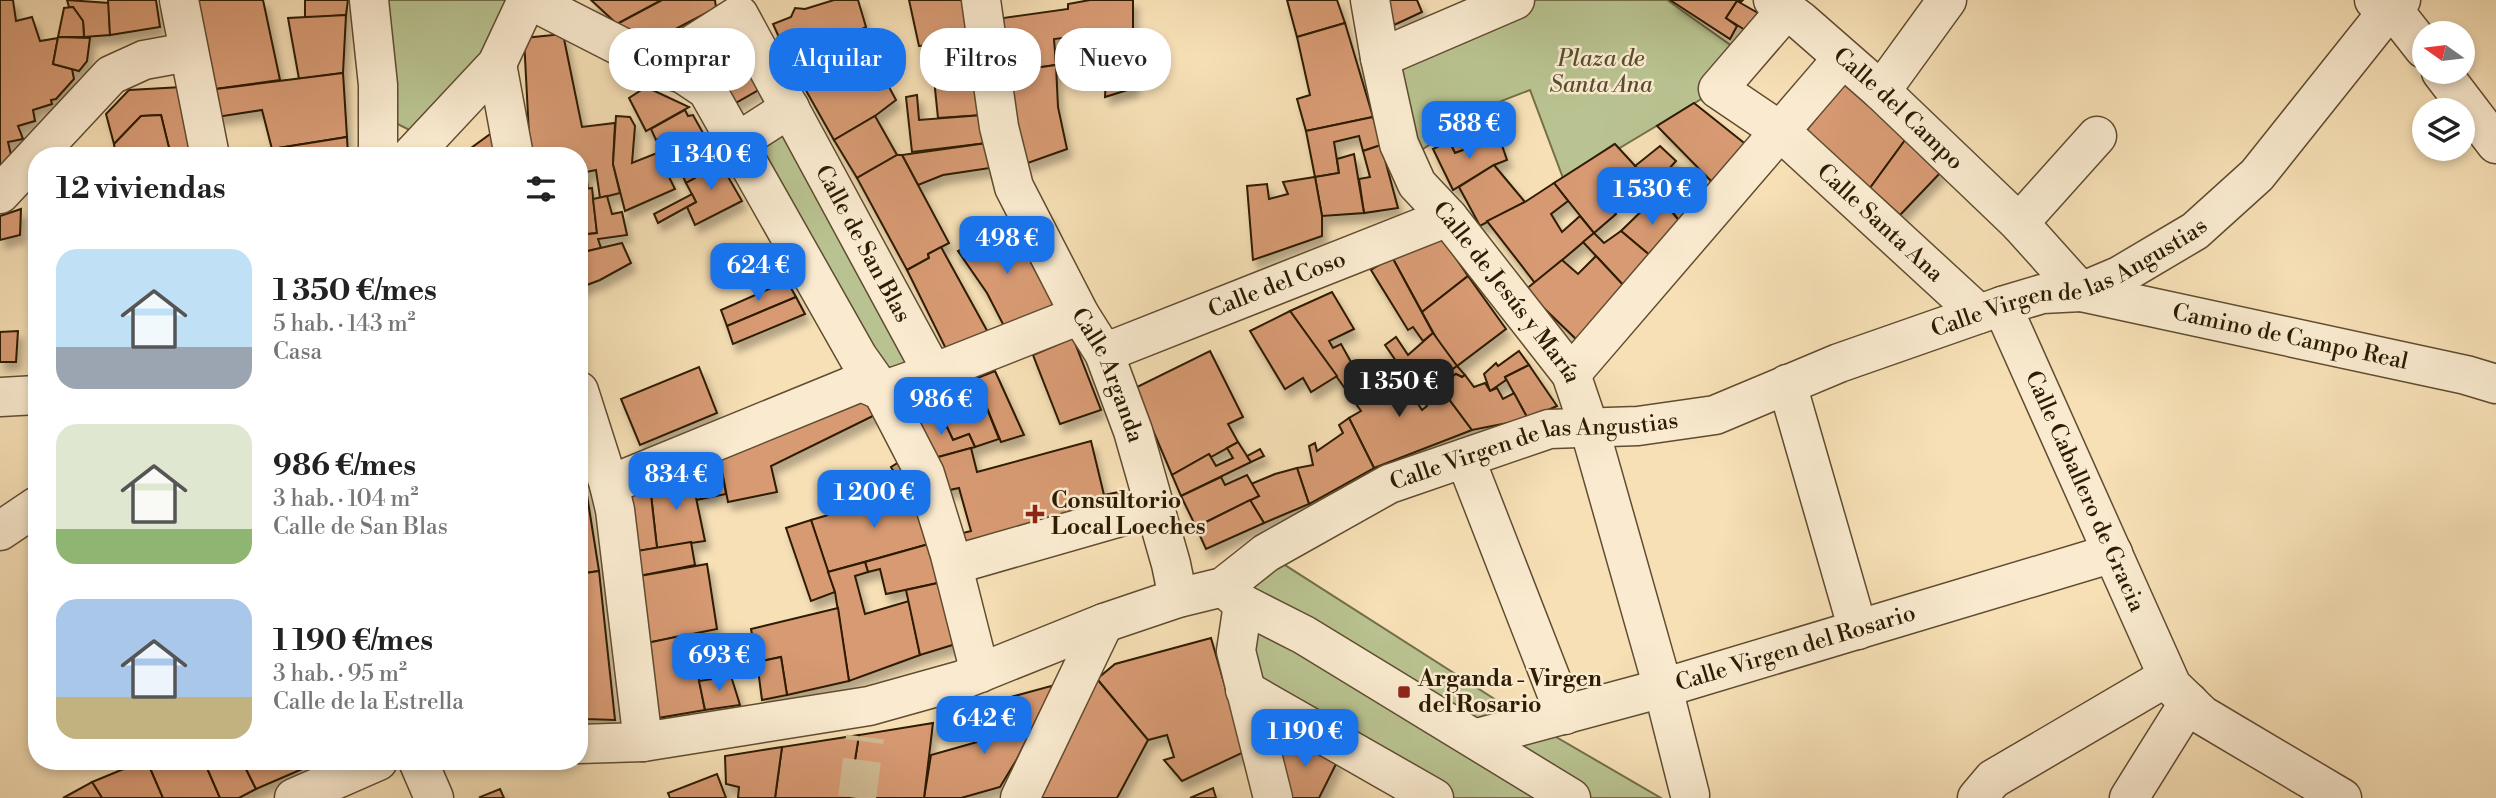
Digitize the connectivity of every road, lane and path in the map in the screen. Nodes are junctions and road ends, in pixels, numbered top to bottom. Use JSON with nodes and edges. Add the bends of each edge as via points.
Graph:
{"nodes":[{"id":1,"x":178,"y":0,"type":"edge"},
{"id":2,"x":369,"y":0,"type":"edge"},
{"id":3,"x":529,"y":0,"type":"edge"},
{"id":4,"x":981,"y":0,"type":"edge"},
{"id":5,"x":1370,"y":0,"type":"edge"},
{"id":6,"x":1515,"y":0,"type":"edge"},
{"id":7,"x":1947,"y":0,"type":"edge"},
{"id":8,"x":2389,"y":2,"type":"edge"},
{"id":9,"x":737,"y":7,"type":"edge"},
{"id":10,"x":1794,"y":8,"type":"edge"},
{"id":11,"x":709,"y":28,"type":"edge"},
{"id":12,"x":2412,"y":33,"type":"edge"},
{"id":13,"x":609,"y":41,"type":"edge"},
{"id":14,"x":188,"y":52,"type":"junction"},
{"id":15,"x":1380,"y":58,"type":"junction"},
{"id":16,"x":1842,"y":59,"type":"junction"},
{"id":17,"x":497,"y":64,"type":"junction"},
{"id":18,"x":2450,"y":84,"type":"edge"},
{"id":19,"x":708,"y":91,"type":"edge"},
{"id":20,"x":1881,"y":91,"type":"junction"},
{"id":21,"x":790,"y":108,"type":"junction"},
{"id":22,"x":1780,"y":131,"type":"junction"},
{"id":23,"x":2097,"y":136,"type":"dead end"},
{"id":24,"x":736,"y":143,"type":"junction"},
{"id":25,"x":2496,"y":144,"type":"edge"},
{"id":26,"x":44,"y":147,"type":"edge"},
{"id":27,"x":208,"y":147,"type":"edge"},
{"id":28,"x":378,"y":147,"type":"edge"},
{"id":29,"x":419,"y":147,"type":"edge"},
{"id":30,"x":512,"y":147,"type":"edge"},
{"id":31,"x":28,"y":164,"type":"edge"},
{"id":32,"x":0,"y":194,"type":"edge"},
{"id":33,"x":1448,"y":217,"type":"junction"},
{"id":34,"x":2019,"y":223,"type":"junction"},
{"id":35,"x":2081,"y":292,"type":"junction"},
{"id":36,"x":1991,"y":310,"type":"junction"},
{"id":37,"x":1080,"y":314,"type":"junction"},
{"id":38,"x":1104,"y":354,"type":"junction"},
{"id":39,"x":933,"y":373,"type":"junction"},
{"id":40,"x":1571,"y":374,"type":"junction"},
{"id":41,"x":1787,"y":384,"type":"junction"},
{"id":42,"x":2496,"y":384,"type":"edge"},
{"id":43,"x":883,"y":391,"type":"junction"},
{"id":44,"x":28,"y":395,"type":"edge"},
{"id":45,"x":0,"y":397,"type":"edge"},
{"id":46,"x":588,"y":419,"type":"edge"},
{"id":47,"x":1589,"y":427,"type":"junction"},
{"id":48,"x":1465,"y":458,"type":"junction"},
{"id":49,"x":609,"y":485,"type":"junction"},
{"id":50,"x":1155,"y":507,"type":"junction"},
{"id":51,"x":28,"y":512,"type":"edge"},
{"id":52,"x":0,"y":531,"type":"edge"},
{"id":53,"x":2113,"y":554,"type":"junction"},
{"id":54,"x":953,"y":565,"type":"junction"},
{"id":55,"x":1233,"y":595,"type":"junction"},
{"id":56,"x":1178,"y":598,"type":"junction"},
{"id":57,"x":1104,"y":623,"type":"junction"},
{"id":58,"x":1858,"y":630,"type":"junction"},
{"id":59,"x":980,"y":673,"type":"junction"},
{"id":60,"x":1663,"y":688,"type":"junction"},
{"id":61,"x":2178,"y":689,"type":"junction"},
{"id":62,"x":1245,"y":690,"type":"junction"},
{"id":63,"x":1565,"y":715,"type":"junction"},
{"id":64,"x":1477,"y":738,"type":"junction"},
{"id":65,"x":643,"y":742,"type":"junction"},
{"id":66,"x":588,"y":744,"type":"edge"},
{"id":67,"x":358,"y":770,"type":"edge"},
{"id":68,"x":422,"y":770,"type":"edge"},
{"id":69,"x":1690,"y":795,"type":"dead end"},
{"id":70,"x":294,"y":798,"type":"edge"},
{"id":71,"x":434,"y":798,"type":"edge"},
{"id":72,"x":1020,"y":798,"type":"edge"},
{"id":73,"x":1273,"y":798,"type":"edge"},
{"id":74,"x":1434,"y":798,"type":"edge"},
{"id":75,"x":1571,"y":798,"type":"edge"},
{"id":76,"x":1977,"y":798,"type":"edge"},
{"id":77,"x":2129,"y":798,"type":"edge"},
{"id":78,"x":2342,"y":798,"type":"edge"}],
"edges":[{"from":1,"to":14,"type":"street"},
{"from":2,"to":28,"type":"street","via":[[379,85]]},
{"from":3,"to":13,"type":"street"},
{"from":3,"to":17,"type":"street"},
{"from":4,"to":37,"type":"street","name":"Calle Arganda","via":[[999,127],[1014,187]]},
{"from":5,"to":15,"type":"street","name":"Calle de Jesús y María"},
{"from":6,"to":15,"type":"street"},
{"from":7,"to":20,"type":"street"},
{"from":8,"to":12,"type":"street"},
{"from":8,"to":35,"type":"street","name":"Calle Virgen de las Angustias","via":[[2256,175],[2195,230],[2119,276]]},
{"from":9,"to":11,"type":"street","name":"Calle de San Blas"},
{"from":9,"to":21,"type":"street","name":"Calle de San Blas"},
{"from":10,"to":16,"type":"street","name":"Calle del Campo"},
{"from":10,"to":22,"type":"street","via":[[1718,89]]},
{"from":14,"to":26,"type":"street","via":[[144,60],[111,75]]},
{"from":14,"to":27,"type":"street"},
{"from":15,"to":33,"type":"street","name":"Calle de Jesús y María","via":[[1399,144],[1417,184]]},
{"from":16,"to":20,"type":"street","name":"Calle del Campo"},
{"from":16,"to":22,"type":"street"},
{"from":17,"to":29,"type":"street"},
{"from":17,"to":30,"type":"street"},
{"from":18,"to":25,"type":"street"},
{"from":19,"to":24,"type":"street"},
{"from":20,"to":34,"type":"street","name":"Calle del Campo"},
{"from":21,"to":24,"type":"street"},
{"from":21,"to":39,"type":"street","name":"Calle de San Blas"},
{"from":22,"to":36,"type":"street","name":"Calle Santa Ana"},
{"from":22,"to":40,"type":"street"},
{"from":23,"to":34,"type":"street"},
{"from":24,"to":43,"type":"street","via":[[858,356]]},
{"from":31,"to":32,"type":"street"},
{"from":33,"to":38,"type":"street","name":"Calle del Coso"},
{"from":33,"to":40,"type":"street","name":"Calle de Jesús y María"},
{"from":34,"to":35,"type":"street","name":"Calle del Campo"},
{"from":35,"to":36,"type":"street","name":"Calle Virgen de las Angustias","via":[[2042,294]]},
{"from":35,"to":42,"type":"street","name":"Camino de Campo Real"},
{"from":36,"to":41,"type":"street","name":"Calle Virgen de las Angustias"},
{"from":36,"to":53,"type":"street","name":"Calle Caballero de Gracia"},
{"from":37,"to":38,"type":"street","name":"Calle Arganda"},
{"from":37,"to":39,"type":"street"},
{"from":38,"to":50,"type":"street","name":"Calle Arganda"},
{"from":39,"to":43,"type":"street"},
{"from":40,"to":47,"type":"street","name":"Calle de Jesús y María"},
{"from":41,"to":47,"type":"street","name":"Calle Virgen de las Angustias","via":[[1716,415]]},
{"from":41,"to":58,"type":"street"},
{"from":43,"to":49,"type":"street","via":[[861,382]]},
{"from":43,"to":54,"type":"street","via":[[925,474]]},
{"from":44,"to":45,"type":"street"},
{"from":46,"to":49,"type":"street"},
{"from":47,"to":48,"type":"street","name":"Calle Virgen de las Angustias","via":[[1549,429]]},
{"from":47,"to":60,"type":"street","name":"Calle de Jesús y María"},
{"from":48,"to":55,"type":"street","name":"Calle Virgen de las Angustias","via":[[1389,484],[1266,553]]},
{"from":48,"to":63,"type":"street"},
{"from":49,"to":65,"type":"street"},
{"from":50,"to":54,"type":"street"},
{"from":50,"to":56,"type":"street","name":"Calle Arganda"},
{"from":51,"to":52,"type":"street"},
{"from":53,"to":58,"type":"street","name":"Calle Virgen del Rosario"},
{"from":53,"to":61,"type":"street","name":"Calle Caballero de Gracia"},
{"from":54,"to":59,"type":"street"},
{"from":55,"to":56,"type":"street","name":"Calle Virgen de las Angustias"},
{"from":55,"to":62,"type":"street","via":[[1236,651]]},
{"from":55,"to":64,"type":"street"},
{"from":56,"to":57,"type":"street","name":"Calle Virgen de las Angustias"},
{"from":57,"to":59,"type":"street","name":"Calle Virgen de las Angustias"},
{"from":57,"to":72,"type":"street"},
{"from":58,"to":60,"type":"street","name":"Calle Virgen del Rosario"},
{"from":59,"to":65,"type":"street","name":"Calle Virgen de las Angustias","via":[[867,721]]},
{"from":60,"to":63,"type":"street","name":"Calle Virgen del Rosario"},
{"from":60,"to":69,"type":"street","name":"Calle de Jesús y María"},
{"from":61,"to":76,"type":"street","via":[[1993,779]]},
{"from":61,"to":77,"type":"street"},
{"from":61,"to":78,"type":"street","name":"Calle Caballero de Gracia","via":[[2202,715]]},
{"from":62,"to":73,"type":"street"},
{"from":62,"to":74,"type":"street"},
{"from":63,"to":64,"type":"street","name":"Calle Virgen del Rosario"},
{"from":64,"to":75,"type":"street"},
{"from":65,"to":66,"type":"street","name":"Calle Virgen de las Angustias"},
{"from":67,"to":70,"type":"street"},
{"from":68,"to":71,"type":"street"}]}
